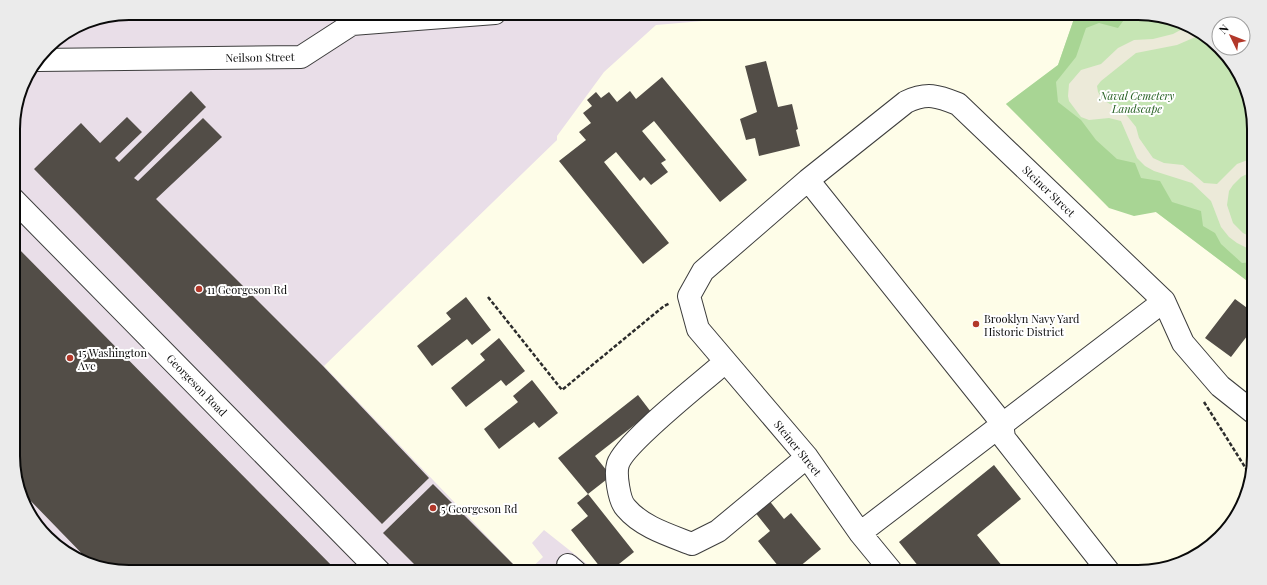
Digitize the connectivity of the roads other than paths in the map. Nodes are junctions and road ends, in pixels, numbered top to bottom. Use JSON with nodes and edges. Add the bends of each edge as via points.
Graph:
{"nodes":[{"id":1,"x":404,"y":20,"type":"edge"},
{"id":2,"x":45,"y":60,"type":"edge"},
{"id":3,"x":808,"y":180,"type":"junction"},
{"id":4,"x":20,"y":206,"type":"edge"},
{"id":5,"x":1164,"y":301,"type":"junction"},
{"id":6,"x":725,"y":362,"type":"junction"},
{"id":7,"x":1247,"y":407,"type":"edge"},
{"id":8,"x":1002,"y":423,"type":"junction"},
{"id":9,"x":807,"y":457,"type":"junction"},
{"id":10,"x":860,"y":533,"type":"junction"},
{"id":11,"x":373,"y":565,"type":"edge"},
{"id":12,"x":886,"y":565,"type":"edge"},
{"id":13,"x":1104,"y":565,"type":"edge"}],
"edges":[{"from":1,"to":2,"type":"street","name":"Neilson Street","via":[[352,24],[301,57]]},
{"from":3,"to":5,"type":"street","name":"Steiner Street","via":[[906,102],[918,96],[945,99],[958,104]]},
{"from":3,"to":6,"type":"street","name":"Steiner Street","via":[[703,271],[690,296],[698,329]]},
{"from":3,"to":8,"type":"street"},
{"from":4,"to":11,"type":"street","name":"Georgeson Road"},
{"from":5,"to":7,"type":"street","name":"Steiner Street","via":[[1183,343],[1220,386]]},
{"from":5,"to":8,"type":"street"},
{"from":6,"to":9,"type":"street","name":"Steiner Street"},
{"from":6,"to":9,"type":"street","via":[[631,444],[618,464],[618,487],[624,507],[656,530],[692,544],[718,531]]},
{"from":8,"to":10,"type":"street"},
{"from":8,"to":13,"type":"street","via":[[1004,438]]},
{"from":9,"to":10,"type":"street","name":"Steiner Street"},
{"from":10,"to":12,"type":"street","name":"Steiner Street"}]}
